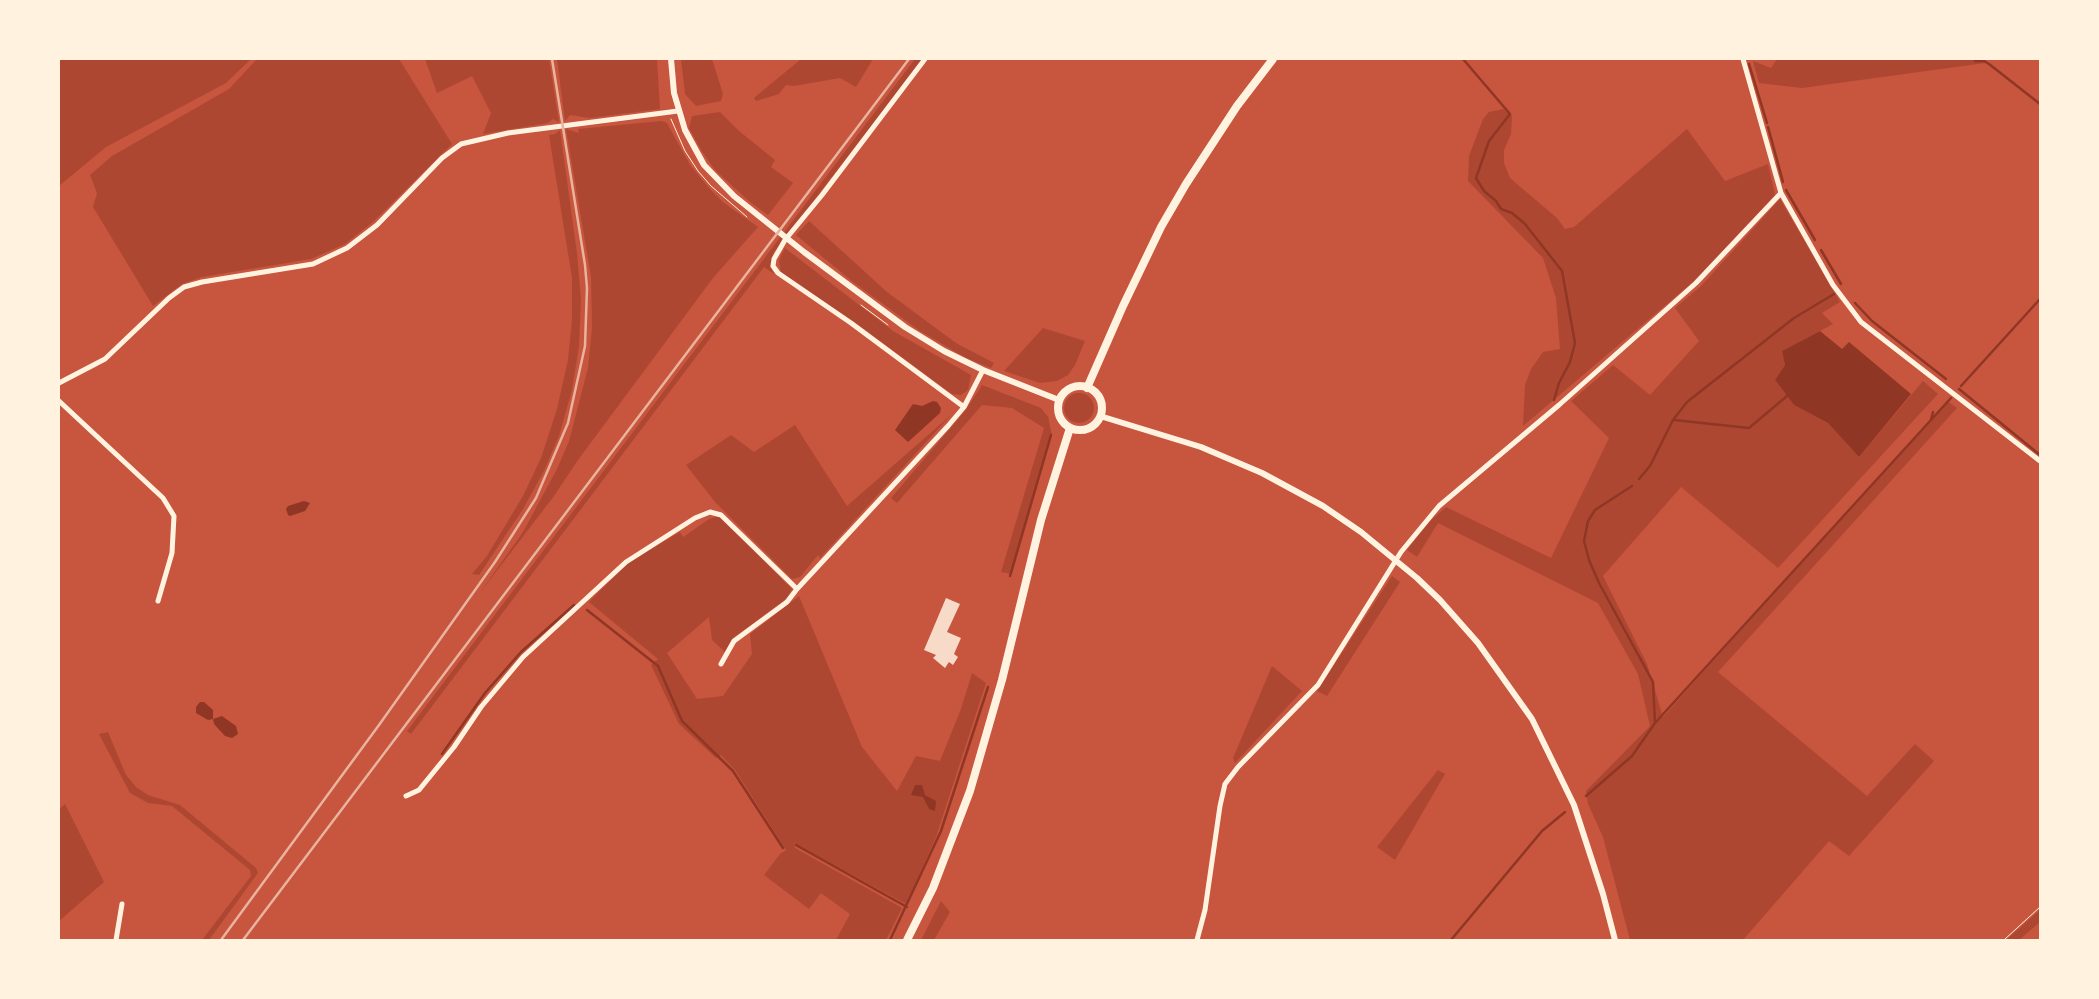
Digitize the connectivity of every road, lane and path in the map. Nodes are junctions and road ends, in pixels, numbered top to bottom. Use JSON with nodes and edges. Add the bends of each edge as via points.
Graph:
{"nodes":[{"id":1,"x":671,"y":59,"type":"edge"},
{"id":2,"x":925,"y":59,"type":"edge"},
{"id":3,"x":1272,"y":59,"type":"edge"},
{"id":4,"x":1743,"y":59,"type":"edge"},
{"id":5,"x":678,"y":111,"type":"junction"},
{"id":6,"x":1781,"y":193,"type":"junction"},
{"id":7,"x":983,"y":370,"type":"junction"},
{"id":8,"x":59,"y":383,"type":"edge"},
{"id":9,"x":1087,"y":388,"type":"junction"},
{"id":10,"x":1059,"y":400,"type":"junction"},
{"id":11,"x":59,"y":401,"type":"edge"},
{"id":12,"x":964,"y":407,"type":"junction"},
{"id":13,"x":1100,"y":416,"type":"junction"},
{"id":14,"x":1070,"y":428,"type":"junction"},
{"id":15,"x":2040,"y":461,"type":"edge"},
{"id":16,"x":1396,"y":560,"type":"junction"},
{"id":17,"x":797,"y":589,"type":"junction"},
{"id":18,"x":158,"y":601,"type":"dead end"},
{"id":19,"x":721,"y":664,"type":"dead end"},
{"id":20,"x":406,"y":796,"type":"dead end"},
{"id":21,"x":122,"y":904,"type":"dead end"},
{"id":22,"x":2040,"y":907,"type":"edge"},
{"id":23,"x":116,"y":940,"type":"edge"},
{"id":24,"x":907,"y":940,"type":"edge"},
{"id":25,"x":1197,"y":940,"type":"edge"},
{"id":26,"x":1615,"y":940,"type":"edge"},
{"id":27,"x":2004,"y":940,"type":"edge"}],
"edges":[{"from":1,"to":5,"type":"street"},
{"from":2,"to":12,"type":"street","via":[[784,240],[773,266],[778,273]]},
{"from":3,"to":9,"type":"main road","via":[[1213,141],[1174,206],[1123,306]]},
{"from":4,"to":6,"type":"street"},
{"from":5,"to":7,"type":"street","via":[[684,130],[704,166],[751,210],[905,326],[944,351]]},
{"from":5,"to":8,"type":"street","via":[[508,133],[461,144],[442,158],[377,225],[347,248],[313,264],[184,287],[105,359]]},
{"from":6,"to":15,"type":"street","via":[[1833,284],[1862,322]]},
{"from":6,"to":16,"type":"street","via":[[1696,283],[1439,506]]},
{"from":7,"to":10,"type":"street"},
{"from":7,"to":12,"type":"street"},
{"from":9,"to":10,"type":"main road","via":[[1074,387],[1062,394]]},
{"from":9,"to":13,"type":"main road","via":[[1098,396]]},
{"from":10,"to":14,"type":"main road","via":[[1061,420]]},
{"from":11,"to":18,"type":"street","via":[[163,498],[174,516],[172,553]]},
{"from":12,"to":17,"type":"street"},
{"from":13,"to":14,"type":"main road","via":[[1084,430]]},
{"from":13,"to":16,"type":"street","via":[[1201,447],[1262,473],[1323,506]]},
{"from":14,"to":24,"type":"main road","via":[[1041,520],[1002,680],[970,791],[933,888]]},
{"from":16,"to":25,"type":"street","via":[[1318,686],[1238,767],[1226,784]]},
{"from":16,"to":26,"type":"street","via":[[1440,600],[1478,643],[1532,719],[1574,805]]},
{"from":17,"to":19,"type":"street","via":[[787,602],[734,641]]},
{"from":17,"to":20,"type":"street","via":[[721,515],[710,512],[695,518],[626,562],[523,657],[419,790]]},
{"from":21,"to":23,"type":"street"},
{"from":22,"to":27,"type":"path"}]}
